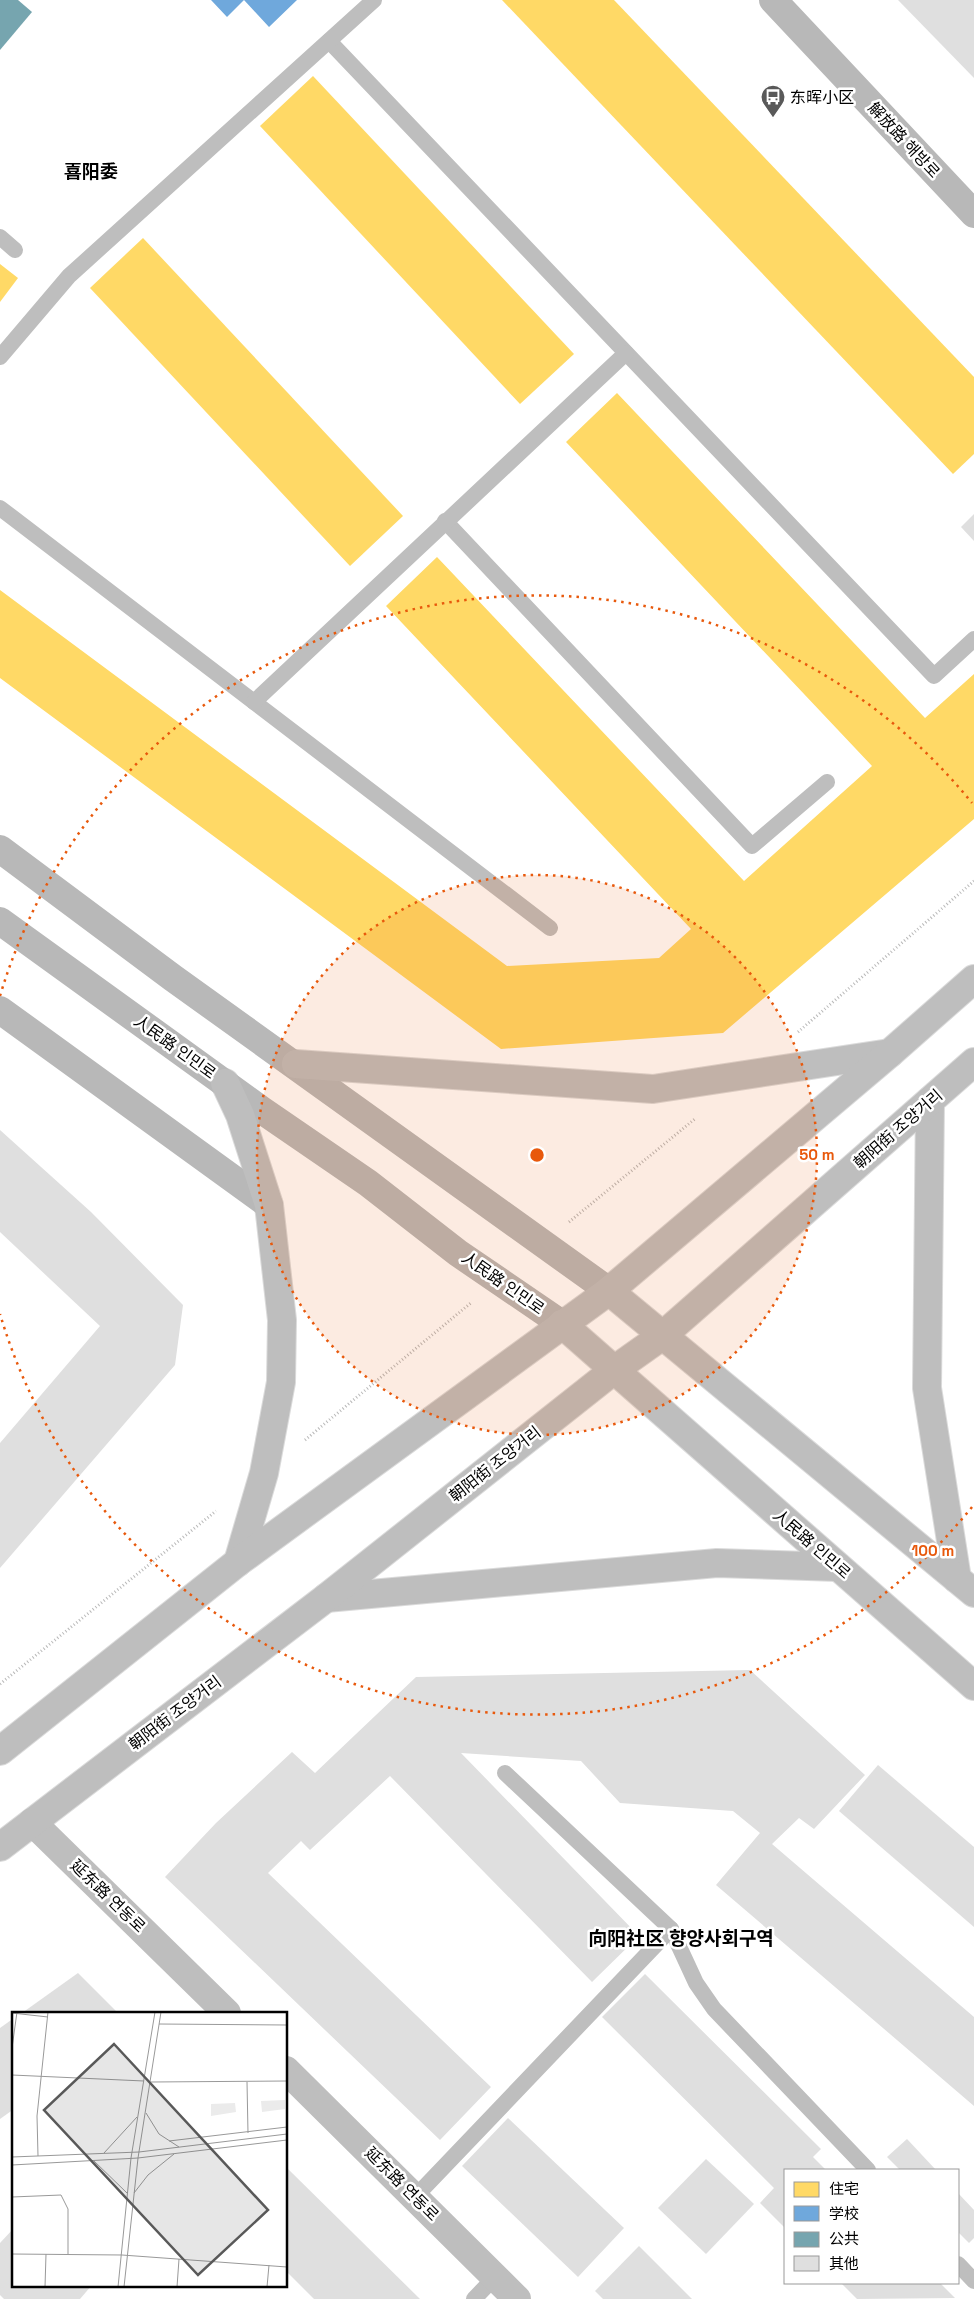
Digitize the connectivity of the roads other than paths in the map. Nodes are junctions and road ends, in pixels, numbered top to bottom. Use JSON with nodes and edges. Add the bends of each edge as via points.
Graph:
{"nodes":[{"id":1,"x":374,"y":0,"type":"edge"},
{"id":2,"x":773,"y":0,"type":"edge"},
{"id":3,"x":329,"y":41,"type":"junction"},
{"id":4,"x":974,"y":214,"type":"edge"},
{"id":5,"x":0,"y":237,"type":"edge"},
{"id":6,"x":15,"y":250,"type":"dead end"},
{"id":7,"x":626,"y":353,"type":"junction"},
{"id":8,"x":0,"y":358,"type":"edge"},
{"id":9,"x":0,"y":508,"type":"edge"},
{"id":10,"x":446,"y":521,"type":"junction"},
{"id":11,"x":974,"y":639,"type":"edge"},
{"id":12,"x":254,"y":702,"type":"junction"},
{"id":13,"x":826,"y":782,"type":"dead end"},
{"id":14,"x":0,"y":849,"type":"edge"},
{"id":15,"x":0,"y":920,"type":"edge"},
{"id":16,"x":550,"y":928,"type":"dead end"},
{"id":17,"x":974,"y":978,"type":"edge"},
{"id":18,"x":0,"y":1010,"type":"edge"},
{"id":19,"x":890,"y":1053,"type":"junction"},
{"id":20,"x":974,"y":1062,"type":"edge"},
{"id":21,"x":296,"y":1064,"type":"junction"},
{"id":22,"x":225,"y":1083,"type":"junction"},
{"id":23,"x":930,"y":1101,"type":"junction"},
{"id":24,"x":269,"y":1205,"type":"junction"},
{"id":25,"x":609,"y":1290,"type":"junction"},
{"id":26,"x":562,"y":1324,"type":"junction"},
{"id":27,"x":662,"y":1336,"type":"junction"},
{"id":28,"x":614,"y":1370,"type":"junction"},
{"id":29,"x":238,"y":1562,"type":"junction"},
{"id":30,"x":838,"y":1567,"type":"junction"},
{"id":31,"x":966,"y":1586,"type":"edge"},
{"id":32,"x":326,"y":1598,"type":"junction"},
{"id":33,"x":974,"y":1686,"type":"edge"},
{"id":34,"x":0,"y":1751,"type":"edge"},
{"id":35,"x":505,"y":1773,"type":"dead end"},
{"id":36,"x":32,"y":1822,"type":"junction"},
{"id":37,"x":0,"y":1847,"type":"edge"},
{"id":38,"x":672,"y":1929,"type":"junction"},
{"id":39,"x":227,"y":2012,"type":"edge"},
{"id":40,"x":288,"y":2072,"type":"edge"},
{"id":41,"x":867,"y":2169,"type":"edge"},
{"id":42,"x":415,"y":2197,"type":"junction"},
{"id":43,"x":959,"y":2265,"type":"edge"},
{"id":44,"x":495,"y":2277,"type":"junction"},
{"id":45,"x":974,"y":2280,"type":"edge"},
{"id":46,"x":474,"y":2299,"type":"edge"},
{"id":47,"x":517,"y":2299,"type":"edge"}],
"edges":[{"from":1,"to":3,"type":"lane"},
{"from":2,"to":4,"type":"main road","name":"解放路 해방로"},
{"from":3,"to":7,"type":"lane"},
{"from":3,"to":8,"type":"lane","via":[[69,276]]},
{"from":5,"to":6,"type":"lane"},
{"from":7,"to":10,"type":"lane"},
{"from":7,"to":11,"type":"lane","via":[[934,676]]},
{"from":9,"to":12,"type":"lane"},
{"from":10,"to":12,"type":"lane"},
{"from":10,"to":13,"type":"lane","via":[[752,846]]},
{"from":12,"to":16,"type":"lane"},
{"from":14,"to":21,"type":"main road","via":[[173,978]]},
{"from":15,"to":22,"type":"main road","name":"人民路 인민로"},
{"from":17,"to":19,"type":"main road"},
{"from":18,"to":24,"type":"main road"},
{"from":19,"to":21,"type":"main road","via":[[653,1089]]},
{"from":19,"to":25,"type":"main road"},
{"from":20,"to":23,"type":"main road","name":"朝阳街 조양거리"},
{"from":21,"to":25,"type":"main road"},
{"from":22,"to":24,"type":"main road","via":[[240,1115]]},
{"from":22,"to":26,"type":"main road","name":"人民路 인민로","via":[[368,1183],[458,1253]]},
{"from":23,"to":27,"type":"main road","name":"朝阳街 조양거리"},
{"from":23,"to":31,"type":"main road","via":[[927,1388]]},
{"from":24,"to":29,"type":"main road","via":[[282,1320],[281,1382],[264,1473]]},
{"from":25,"to":26,"type":"main road"},
{"from":25,"to":27,"type":"main road"},
{"from":26,"to":28,"type":"main road","name":"人民路 인민로"},
{"from":26,"to":29,"type":"main road"},
{"from":27,"to":28,"type":"main road","name":"朝阳街 조양거리"},
{"from":27,"to":31,"type":"main road"},
{"from":28,"to":30,"type":"main road","name":"人民路 인민로"},
{"from":28,"to":32,"type":"main road","name":"朝阳街 조양거리"},
{"from":29,"to":34,"type":"main road"},
{"from":30,"to":32,"type":"main road","via":[[717,1563]]},
{"from":30,"to":33,"type":"main road","name":"人民路 인민로"},
{"from":32,"to":36,"type":"main road","name":"朝阳街 조양거리"},
{"from":35,"to":38,"type":"lane"},
{"from":36,"to":37,"type":"main road","name":"朝阳街 조양거리"},
{"from":36,"to":39,"type":"main road","name":"延东路 연동로"},
{"from":38,"to":41,"type":"lane","via":[[696,1982],[714,2009]]},
{"from":38,"to":42,"type":"lane"},
{"from":40,"to":42,"type":"main road","name":"延东路 연동로"},
{"from":42,"to":44,"type":"main road","name":"延东路 연동로"},
{"from":43,"to":45,"type":"lane"},
{"from":44,"to":46,"type":"lane"},
{"from":44,"to":47,"type":"main road","name":"延东路 연동로"}]}
